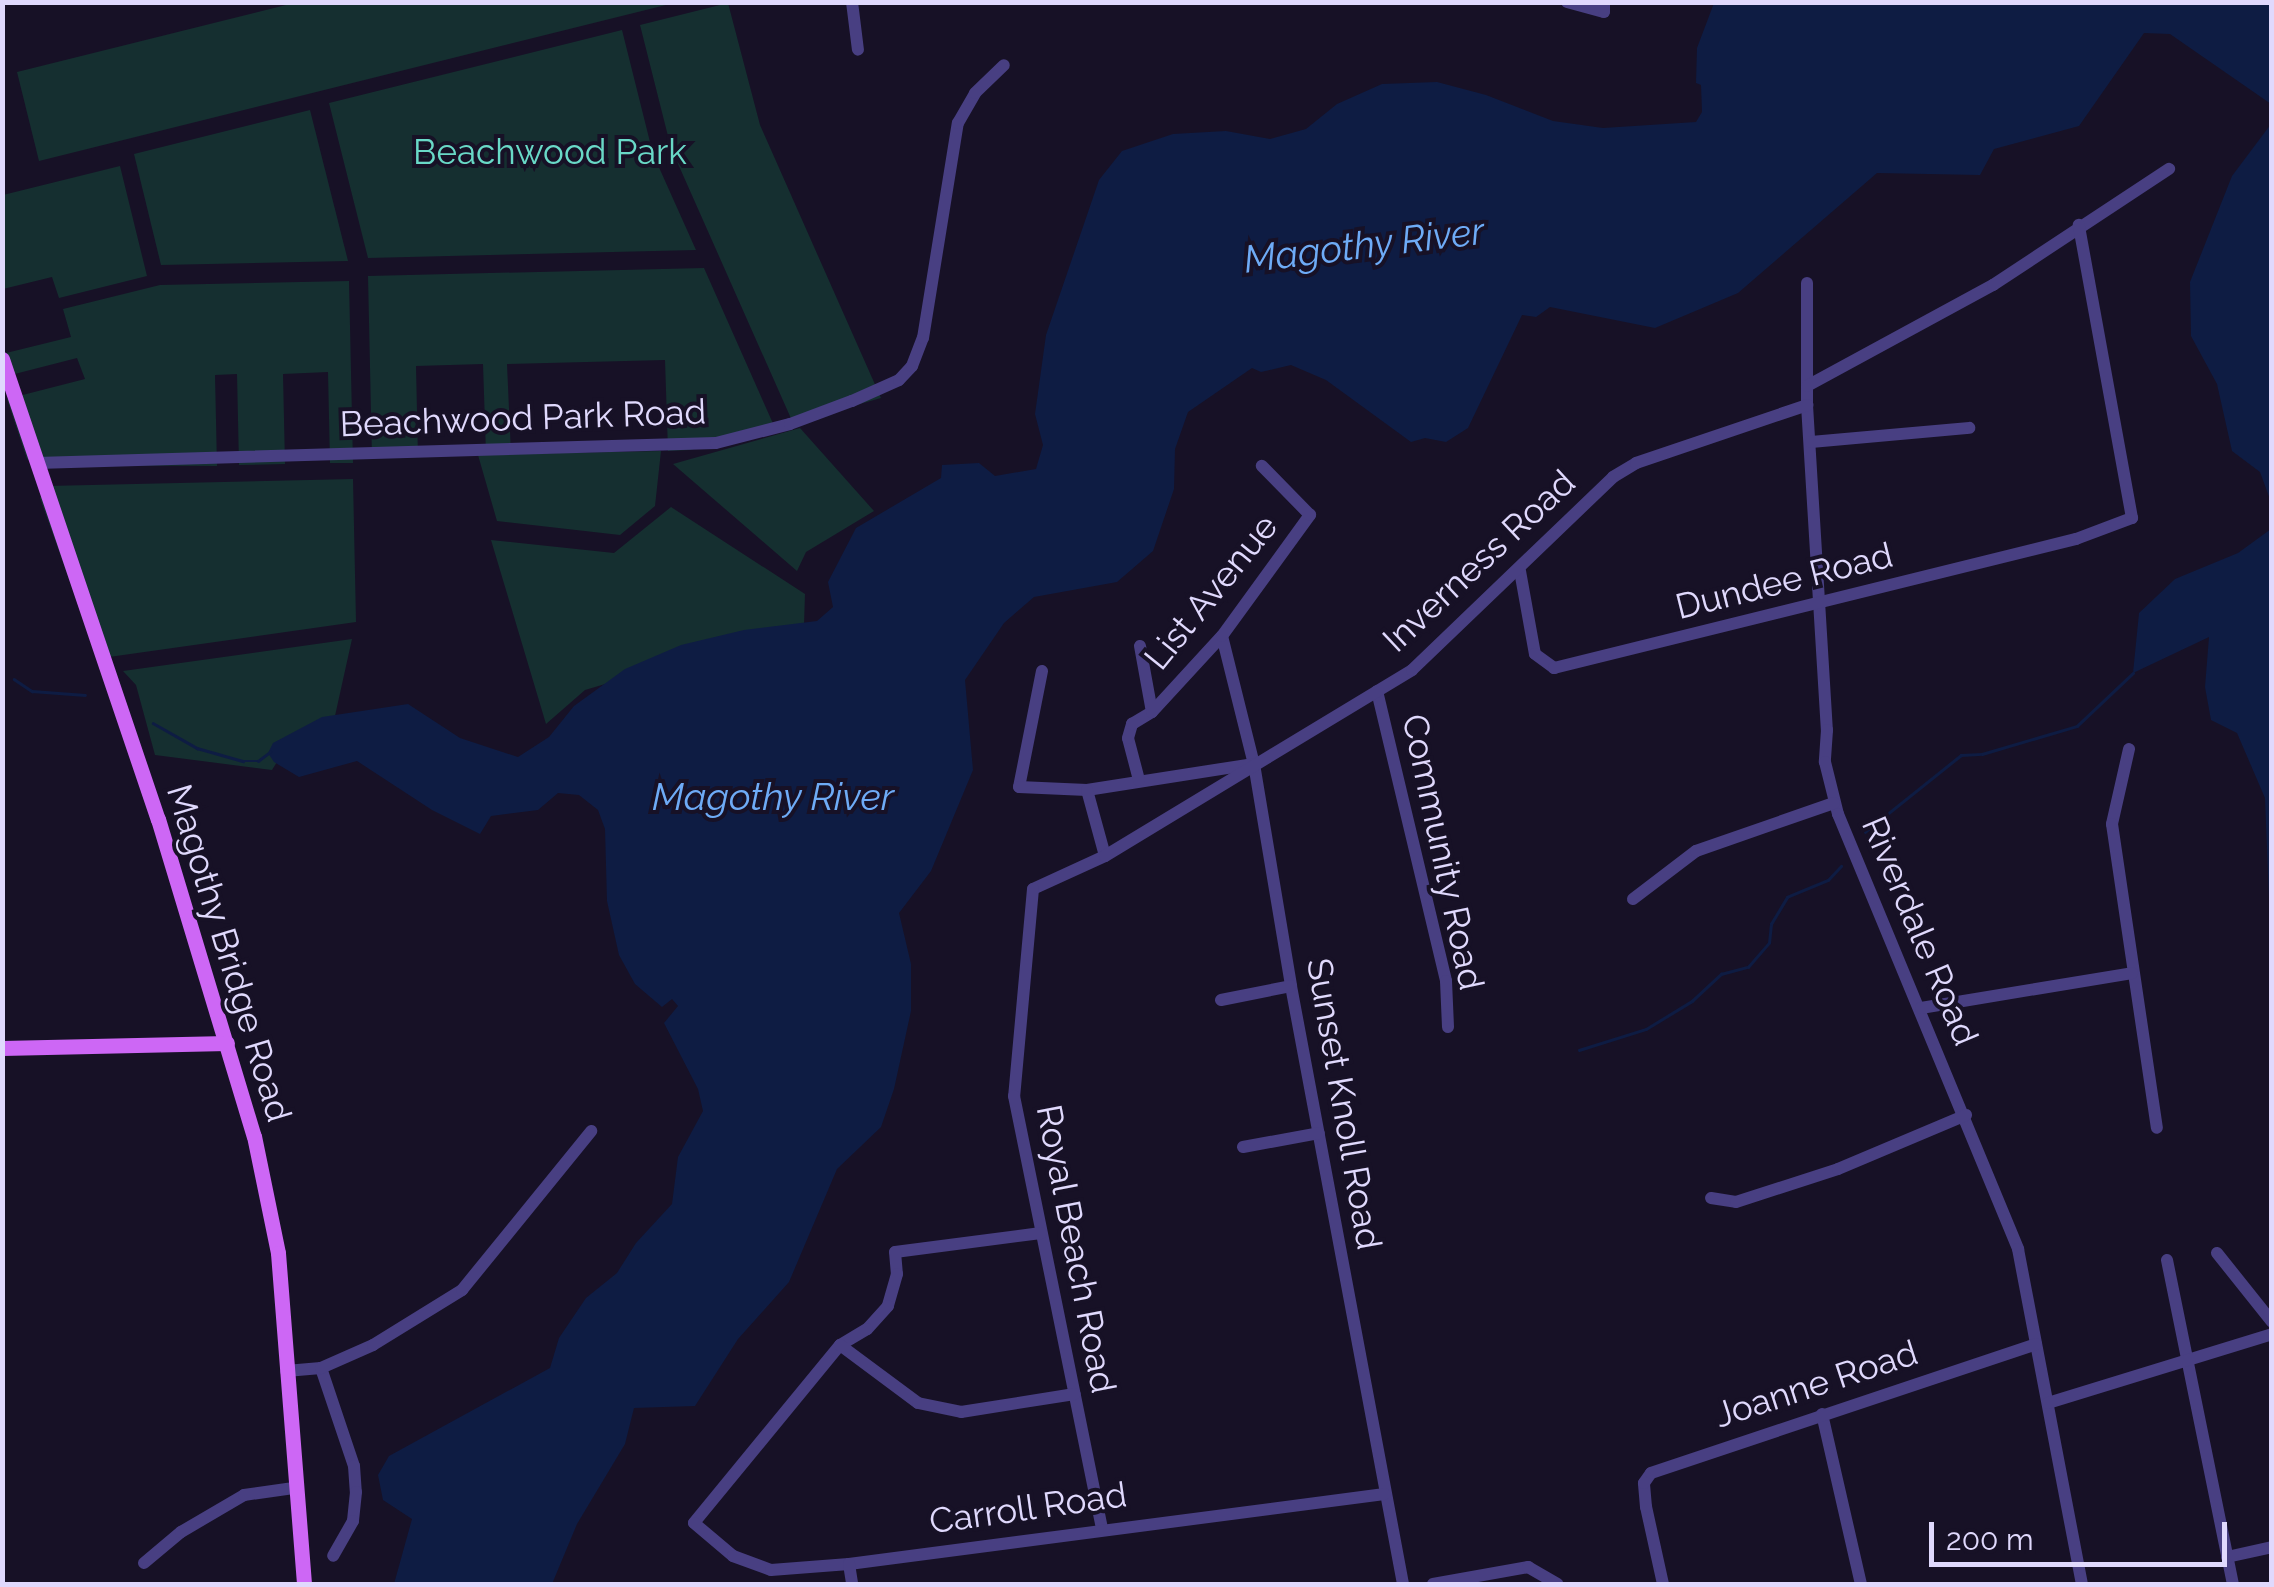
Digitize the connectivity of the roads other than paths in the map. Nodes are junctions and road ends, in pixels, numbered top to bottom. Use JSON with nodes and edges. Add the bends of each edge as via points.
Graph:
{"nodes":[{"id":1,"x":852,"y":2,"type":"edge"},
{"id":2,"x":1567,"y":2,"type":"edge"},
{"id":3,"x":1604,"y":2,"type":"edge"},
{"id":4,"x":858,"y":50,"type":"dead end"},
{"id":5,"x":1004,"y":66,"type":"dead end"},
{"id":6,"x":2168,"y":169,"type":"dead end"},
{"id":7,"x":2080,"y":225,"type":"junction"},
{"id":8,"x":1807,"y":283,"type":"dead end"},
{"id":9,"x":2,"y":359,"type":"edge"},
{"id":10,"x":1807,"y":386,"type":"junction"},
{"id":11,"x":1807,"y":405,"type":"junction"},
{"id":12,"x":1970,"y":428,"type":"dead end"},
{"id":13,"x":1811,"y":442,"type":"junction"},
{"id":14,"x":37,"y":462,"type":"junction"},
{"id":15,"x":1262,"y":466,"type":"dead end"},
{"id":16,"x":1520,"y":571,"type":"junction"},
{"id":17,"x":1820,"y":602,"type":"junction"},
{"id":18,"x":1222,"y":636,"type":"junction"},
{"id":19,"x":1140,"y":646,"type":"dead end"},
{"id":20,"x":1042,"y":671,"type":"dead end"},
{"id":21,"x":1377,"y":691,"type":"junction"},
{"id":22,"x":1152,"y":712,"type":"junction"},
{"id":23,"x":2129,"y":748,"type":"dead end"},
{"id":24,"x":1254,"y":764,"type":"junction"},
{"id":25,"x":1139,"y":780,"type":"junction"},
{"id":26,"x":1087,"y":790,"type":"junction"},
{"id":27,"x":1834,"y":802,"type":"junction"},
{"id":28,"x":1105,"y":856,"type":"junction"},
{"id":29,"x":1633,"y":899,"type":"dead end"},
{"id":30,"x":2132,"y":973,"type":"junction"},
{"id":31,"x":1290,"y":986,"type":"junction"},
{"id":32,"x":1221,"y":1000,"type":"dead end"},
{"id":33,"x":1920,"y":1008,"type":"junction"},
{"id":34,"x":1448,"y":1027,"type":"dead end"},
{"id":35,"x":227,"y":1043,"type":"junction"},
{"id":36,"x":2,"y":1048,"type":"edge"},
{"id":37,"x":1966,"y":1115,"type":"junction"},
{"id":38,"x":2157,"y":1128,"type":"dead end"},
{"id":39,"x":590,"y":1131,"type":"dead end"},
{"id":40,"x":1319,"y":1133,"type":"junction"},
{"id":41,"x":1242,"y":1147,"type":"dead end"},
{"id":42,"x":1711,"y":1198,"type":"dead end"},
{"id":43,"x":1041,"y":1232,"type":"junction"},
{"id":44,"x":2216,"y":1253,"type":"dead end"},
{"id":45,"x":2168,"y":1260,"type":"dead end"},
{"id":46,"x":2272,"y":1322,"type":"edge"},
{"id":47,"x":2272,"y":1334,"type":"edge"},
{"id":48,"x":2036,"y":1344,"type":"junction"},
{"id":49,"x":840,"y":1346,"type":"junction"},
{"id":50,"x":2187,"y":1359,"type":"junction"},
{"id":51,"x":321,"y":1368,"type":"junction"},
{"id":52,"x":286,"y":1371,"type":"junction"},
{"id":53,"x":1075,"y":1394,"type":"junction"},
{"id":54,"x":2048,"y":1403,"type":"junction"},
{"id":55,"x":1822,"y":1414,"type":"junction"},
{"id":56,"x":294,"y":1488,"type":"junction"},
{"id":57,"x":1384,"y":1494,"type":"junction"},
{"id":58,"x":1102,"y":1528,"type":"junction"},
{"id":59,"x":2272,"y":1547,"type":"edge"},
{"id":60,"x":333,"y":1556,"type":"dead end"},
{"id":61,"x":2228,"y":1556,"type":"junction"},
{"id":62,"x":144,"y":1563,"type":"dead end"},
{"id":63,"x":849,"y":1564,"type":"junction"},
{"id":64,"x":304,"y":1584,"type":"edge"},
{"id":65,"x":852,"y":1584,"type":"edge"},
{"id":66,"x":1403,"y":1584,"type":"edge"},
{"id":67,"x":1433,"y":1584,"type":"edge"},
{"id":68,"x":1558,"y":1584,"type":"edge"},
{"id":69,"x":1663,"y":1584,"type":"edge"},
{"id":70,"x":1861,"y":1584,"type":"edge"},
{"id":71,"x":2082,"y":1584,"type":"edge"},
{"id":72,"x":2233,"y":1584,"type":"edge"}],
"edges":[{"from":1,"to":4,"type":"street"},
{"from":2,"to":3,"type":"street","via":[[1604,12]]},
{"from":5,"to":14,"type":"street","name":"Beachwood Park Road","via":[[974,93],[958,124],[923,338],[912,366],[900,380],[852,401],[716,443]]},
{"from":6,"to":7,"type":"street"},
{"from":7,"to":10,"type":"street","via":[[1993,285]]},
{"from":7,"to":17,"type":"street","name":"Dundee Road","via":[[2132,518],[2076,539]]},
{"from":8,"to":10,"type":"street","name":"Riverdale Road"},
{"from":9,"to":14,"type":"main road","name":"Magothy Bridge Road"},
{"from":10,"to":11,"type":"street","name":"Riverdale Road"},
{"from":11,"to":13,"type":"street","name":"Riverdale Road"},
{"from":11,"to":16,"type":"street","name":"Inverness Road","via":[[1636,464],[1596,492]]},
{"from":12,"to":13,"type":"street"},
{"from":13,"to":17,"type":"street","name":"Riverdale Road"},
{"from":14,"to":35,"type":"main road","name":"Magothy Bridge Road"},
{"from":15,"to":18,"type":"street","name":"List Avenue","via":[[1310,515]]},
{"from":16,"to":17,"type":"street","name":"Dundee Road","via":[[1535,654],[1554,668]]},
{"from":16,"to":21,"type":"street","name":"Inverness Road","via":[[1412,670]]},
{"from":17,"to":27,"type":"street","name":"Riverdale Road","via":[[1825,762]]},
{"from":18,"to":22,"type":"street","name":"List Avenue"},
{"from":18,"to":24,"type":"street","name":"Sunset Knoll Road"},
{"from":19,"to":22,"type":"street"},
{"from":20,"to":26,"type":"street","via":[[1019,787]]},
{"from":21,"to":24,"type":"street","name":"Inverness Road"},
{"from":21,"to":34,"type":"street","name":"Community Road","via":[[1446,980]]},
{"from":22,"to":25,"type":"street","name":"List Avenue","via":[[1128,730]]},
{"from":23,"to":30,"type":"street","via":[[2112,824]]},
{"from":24,"to":25,"type":"street"},
{"from":24,"to":28,"type":"street","name":"Inverness Road"},
{"from":24,"to":31,"type":"street","name":"Sunset Knoll Road"},
{"from":25,"to":26,"type":"street"},
{"from":26,"to":28,"type":"street"},
{"from":27,"to":29,"type":"street","via":[[1696,851]]},
{"from":27,"to":33,"type":"street","name":"Riverdale Road"},
{"from":28,"to":43,"type":"street","name":"Royal Beach Road","via":[[1033,888],[1014,1096]]},
{"from":30,"to":33,"type":"street"},
{"from":30,"to":38,"type":"street"},
{"from":31,"to":32,"type":"street"},
{"from":31,"to":40,"type":"street","name":"Sunset Knoll Road"},
{"from":33,"to":37,"type":"street","name":"Riverdale Road"},
{"from":35,"to":36,"type":"main road"},
{"from":35,"to":52,"type":"main road","name":"Magothy Bridge Road","via":[[278,1254]]},
{"from":37,"to":42,"type":"street","via":[[1824,1174],[1736,1202]]},
{"from":37,"to":48,"type":"street","name":"Riverdale Road","via":[[2018,1252]]},
{"from":39,"to":51,"type":"street","via":[[462,1290],[372,1346]]},
{"from":40,"to":41,"type":"street"},
{"from":40,"to":57,"type":"street","name":"Sunset Knoll Road"},
{"from":43,"to":49,"type":"street","via":[[895,1252],[888,1306]]},
{"from":43,"to":53,"type":"street","name":"Royal Beach Road"},
{"from":44,"to":46,"type":"street"},
{"from":45,"to":50,"type":"street"},
{"from":47,"to":50,"type":"street"},
{"from":48,"to":54,"type":"street","name":"Riverdale Road"},
{"from":48,"to":55,"type":"street","name":"Joanne Road"},
{"from":49,"to":53,"type":"street","via":[[918,1403],[961,1412]]},
{"from":49,"to":63,"type":"street","name":"Carroll Road","via":[[694,1522],[733,1556],[770,1570]]},
{"from":50,"to":54,"type":"street"},
{"from":50,"to":61,"type":"street"},
{"from":51,"to":52,"type":"street"},
{"from":51,"to":60,"type":"street","via":[[350,1452],[356,1492],[353,1521]]},
{"from":52,"to":56,"type":"main road","name":"Magothy Bridge Road"},
{"from":53,"to":58,"type":"street","name":"Royal Beach Road"},
{"from":54,"to":71,"type":"street","name":"Riverdale Road"},
{"from":55,"to":69,"type":"street","name":"Joanne Road","via":[[1661,1466],[1644,1483]]},
{"from":55,"to":70,"type":"street"},
{"from":56,"to":62,"type":"street","via":[[244,1495]]},
{"from":56,"to":64,"type":"main road","name":"Magothy Bridge Road"},
{"from":57,"to":58,"type":"street","name":"Carroll Road"},
{"from":57,"to":66,"type":"street","name":"Sunset Knoll Road"},
{"from":58,"to":63,"type":"street","name":"Carroll Road"},
{"from":59,"to":61,"type":"street"},
{"from":61,"to":72,"type":"street"},
{"from":63,"to":65,"type":"street"},
{"from":67,"to":68,"type":"street","via":[[1528,1567]]}]}
